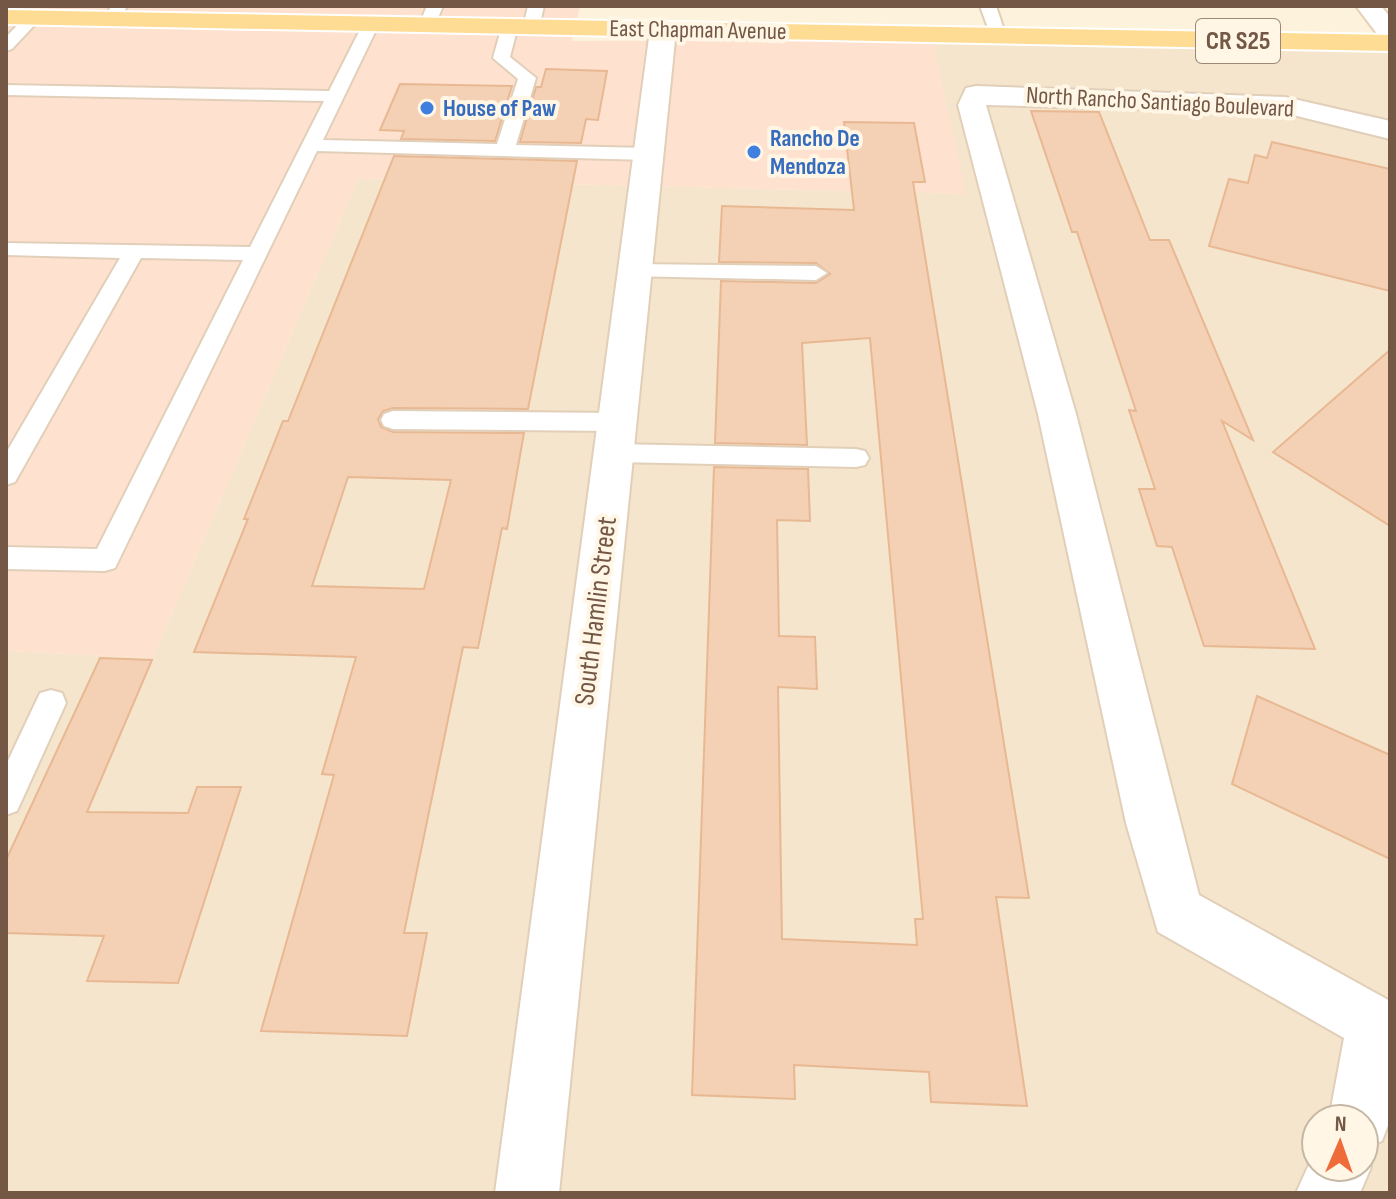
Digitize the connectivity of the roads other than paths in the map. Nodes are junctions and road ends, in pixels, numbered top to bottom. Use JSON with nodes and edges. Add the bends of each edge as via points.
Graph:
{"nodes":[{"id":1,"x":988,"y":6,"type":"edge"},
{"id":2,"x":1368,"y":6,"type":"edge"},
{"id":3,"x":115,"y":12,"type":"edge"},
{"id":4,"x":431,"y":15,"type":"edge"},
{"id":5,"x":6,"y":17,"type":"edge"},
{"id":6,"x":34,"y":17,"type":"junction"},
{"id":7,"x":526,"y":20,"type":"edge"},
{"id":8,"x":371,"y":24,"type":"junction"},
{"id":9,"x":663,"y":30,"type":"junction"},
{"id":10,"x":1390,"y":34,"type":"edge"},
{"id":11,"x":998,"y":36,"type":"junction"},
{"id":12,"x":1390,"y":43,"type":"edge"},
{"id":13,"x":6,"y":46,"type":"edge"},
{"id":14,"x":6,"y":90,"type":"edge"},
{"id":15,"x":336,"y":96,"type":"junction"},
{"id":16,"x":1390,"y":130,"type":"edge"},
{"id":17,"x":311,"y":145,"type":"junction"},
{"id":18,"x":505,"y":150,"type":"junction"},
{"id":19,"x":648,"y":154,"type":"junction"},
{"id":20,"x":6,"y":249,"type":"edge"},
{"id":21,"x":134,"y":252,"type":"junction"},
{"id":22,"x":257,"y":254,"type":"junction"},
{"id":23,"x":635,"y":271,"type":"junction"},
{"id":24,"x":816,"y":273,"type":"dead end"},
{"id":25,"x":393,"y":420,"type":"dead end"},
{"id":26,"x":616,"y":437,"type":"junction"},
{"id":27,"x":856,"y":458,"type":"dead end"},
{"id":28,"x":6,"y":475,"type":"edge"},
{"id":29,"x":6,"y":558,"type":"edge"},
{"id":30,"x":51,"y":703,"type":"dead end"},
{"id":31,"x":6,"y":800,"type":"edge"},
{"id":32,"x":1382,"y":1027,"type":"edge"},
{"id":33,"x":1364,"y":1103,"type":"edge"},
{"id":34,"x":527,"y":1193,"type":"edge"}],
"edges":[{"from":1,"to":11,"type":"lane"},
{"from":2,"to":10,"type":"street"},
{"from":3,"to":6,"type":"main road","name":"East Chapman Avenue","number":"CR S25"},
{"from":3,"to":8,"type":"main road","name":"East Chapman Avenue","number":"CR S25"},
{"from":4,"to":7,"type":"main road","name":"East Chapman Avenue","number":"CR S25"},
{"from":4,"to":8,"type":"main road","name":"East Chapman Avenue","number":"CR S25"},
{"from":5,"to":6,"type":"main road","name":"East Chapman Avenue","number":"CR S25"},
{"from":6,"to":13,"type":"lane"},
{"from":7,"to":9,"type":"main road","name":"East Chapman Avenue","number":"CR S25"},
{"from":7,"to":18,"type":"lane","via":[[501,58],[527,78]]},
{"from":8,"to":15,"type":"lane"},
{"from":9,"to":11,"type":"main road","name":"East Chapman Avenue","number":"CR S25"},
{"from":9,"to":19,"type":"street","name":"South Hamlin Street"},
{"from":11,"to":12,"type":"main road","name":"East Chapman Avenue","number":"CR S25"},
{"from":14,"to":15,"type":"lane"},
{"from":15,"to":17,"type":"lane"},
{"from":16,"to":32,"type":"street","name":"North Rancho Santiago Boulevard","via":[[1285,105],[976,94],[972,105],[1057,414],[1177,913]]},
{"from":17,"to":18,"type":"lane"},
{"from":17,"to":22,"type":"lane"},
{"from":18,"to":19,"type":"lane"},
{"from":19,"to":23,"type":"street","name":"South Hamlin Street"},
{"from":20,"to":21,"type":"lane"},
{"from":21,"to":22,"type":"lane"},
{"from":21,"to":28,"type":"lane"},
{"from":22,"to":29,"type":"lane","via":[[105,560]]},
{"from":23,"to":24,"type":"lane"},
{"from":23,"to":26,"type":"street","name":"South Hamlin Street"},
{"from":25,"to":26,"type":"lane"},
{"from":26,"to":27,"type":"lane"},
{"from":26,"to":34,"type":"street","name":"South Hamlin Street"},
{"from":30,"to":31,"type":"lane"},
{"from":32,"to":33,"type":"street"}]}
